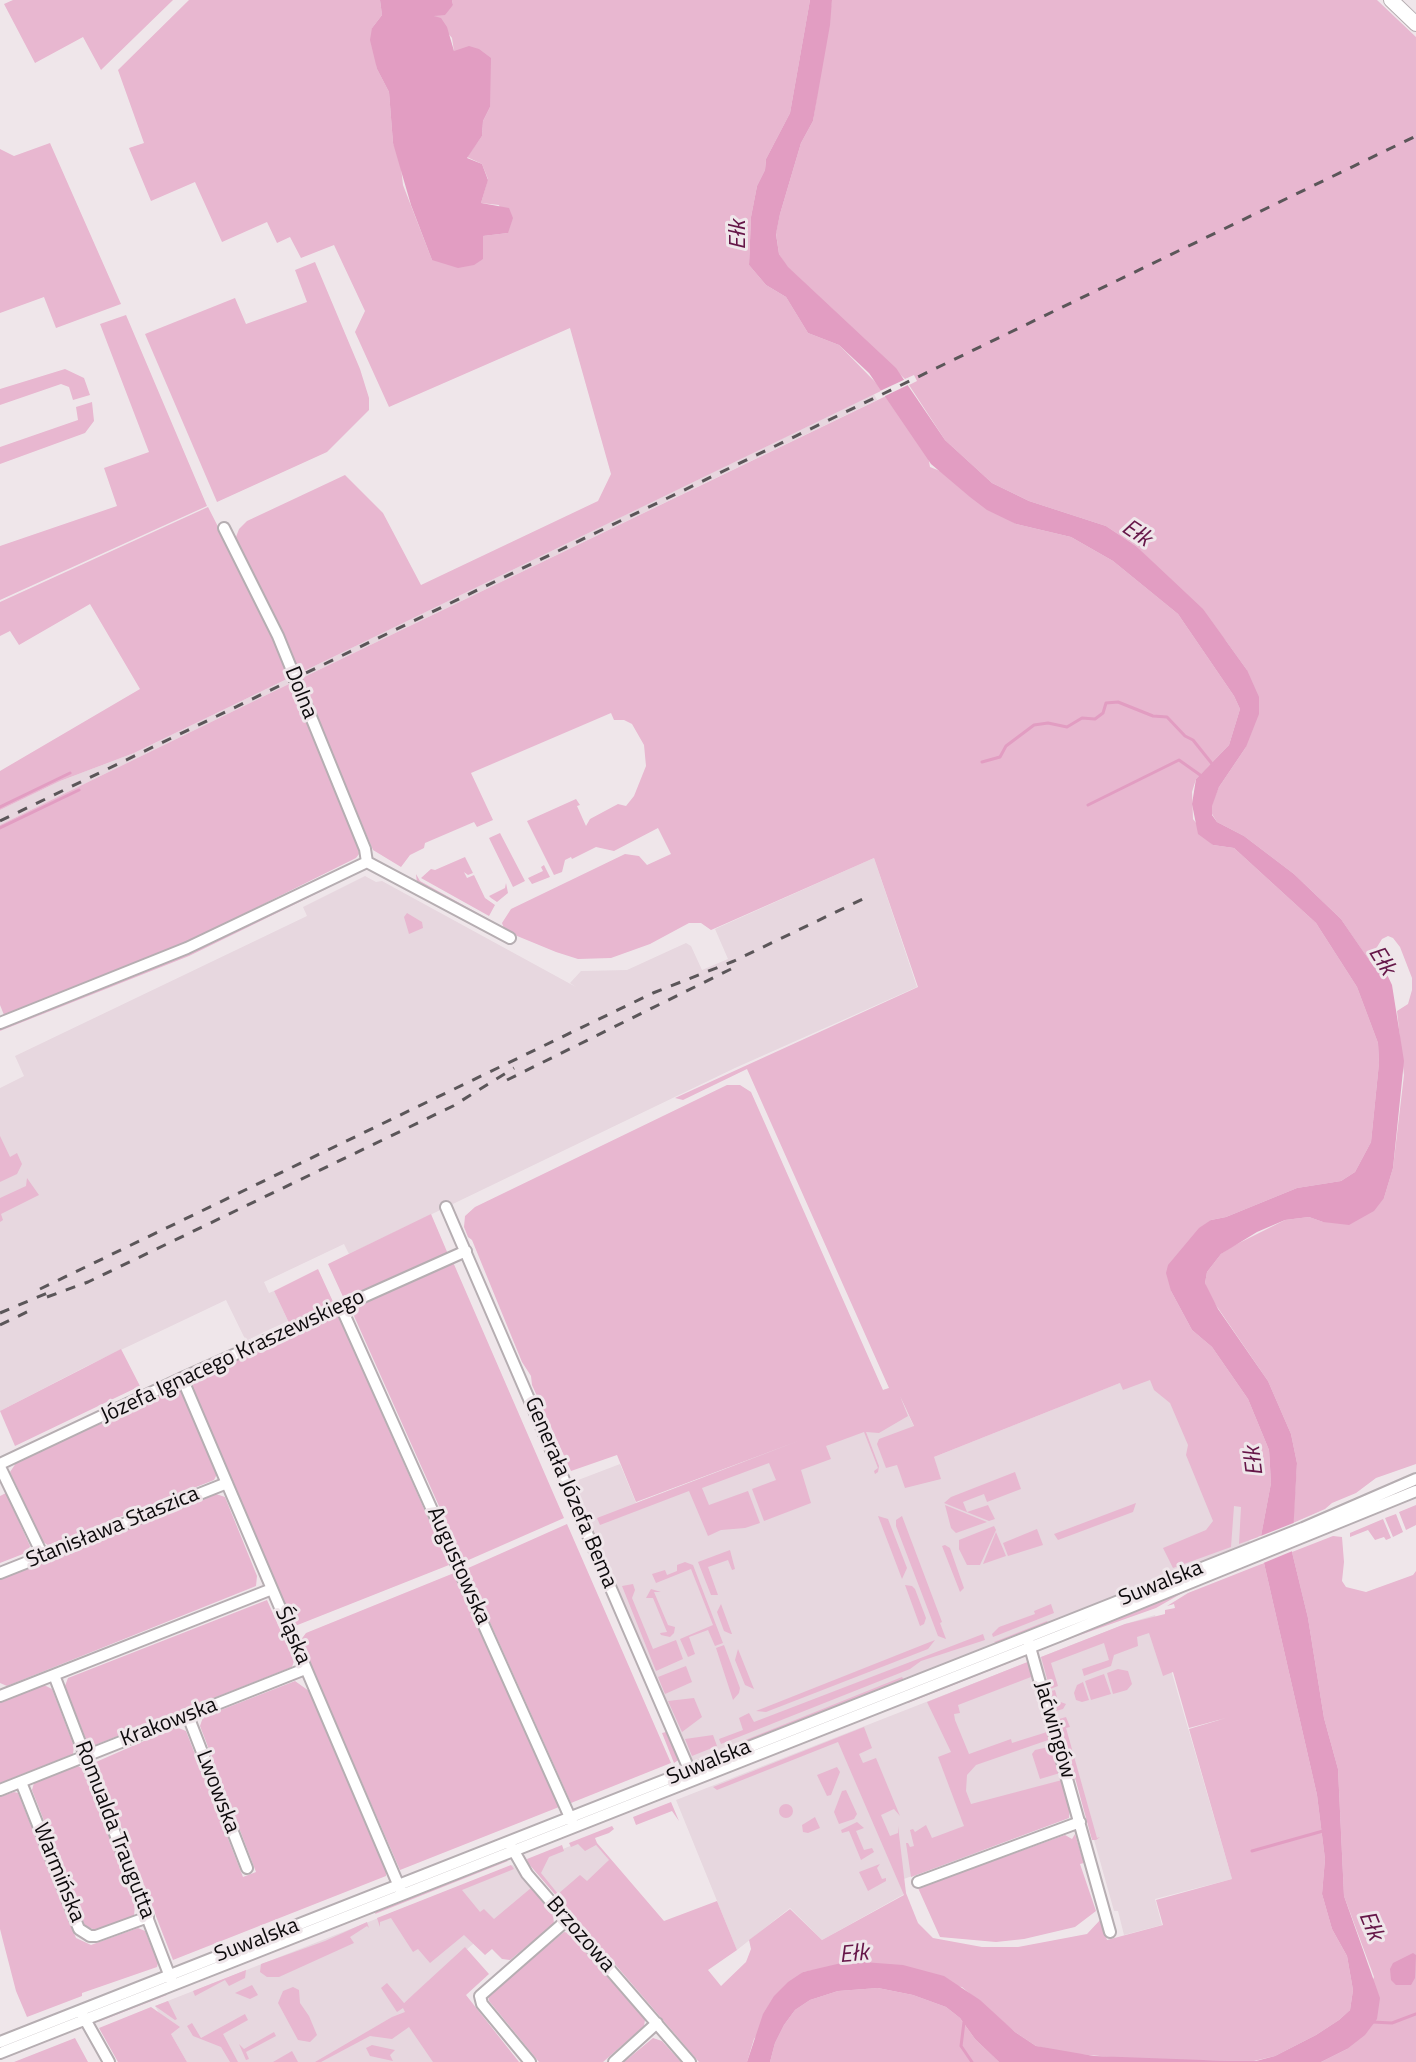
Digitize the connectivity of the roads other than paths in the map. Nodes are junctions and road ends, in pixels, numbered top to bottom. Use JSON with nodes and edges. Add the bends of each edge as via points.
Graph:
{"nodes":[{"id":1,"x":1391,"y":0,"type":"edge"},
{"id":2,"x":1416,"y":24,"type":"edge"},
{"id":3,"x":224,"y":528,"type":"dead end"},
{"id":4,"x":367,"y":862,"type":"junction"},
{"id":5,"x":510,"y":938,"type":"dead end"},
{"id":6,"x":0,"y":1023,"type":"edge"},
{"id":7,"x":447,"y":1207,"type":"dead end"},
{"id":8,"x":466,"y":1251,"type":"junction"},
{"id":9,"x":341,"y":1307,"type":"junction"},
{"id":10,"x":182,"y":1378,"type":"junction"},
{"id":11,"x":0,"y":1466,"type":"edge"},
{"id":12,"x":1416,"y":1479,"type":"edge"},
{"id":13,"x":226,"y":1483,"type":"junction"},
{"id":14,"x":1416,"y":1491,"type":"edge"},
{"id":15,"x":1303,"y":1533,"type":"junction"},
{"id":16,"x":43,"y":1556,"type":"junction"},
{"id":17,"x":0,"y":1573,"type":"edge"},
{"id":18,"x":272,"y":1589,"type":"junction"},
{"id":19,"x":1029,"y":1642,"type":"junction"},
{"id":20,"x":305,"y":1669,"type":"junction"},
{"id":21,"x":54,"y":1675,"type":"junction"},
{"id":22,"x":0,"y":1696,"type":"edge"},
{"id":23,"x":188,"y":1716,"type":"junction"},
{"id":24,"x":86,"y":1756,"type":"junction"},
{"id":25,"x":692,"y":1775,"type":"junction"},
{"id":26,"x":21,"y":1782,"type":"junction"},
{"id":27,"x":0,"y":1790,"type":"edge"},
{"id":28,"x":572,"y":1822,"type":"junction"},
{"id":29,"x":1080,"y":1822,"type":"junction"},
{"id":30,"x":511,"y":1846,"type":"junction"},
{"id":31,"x":247,"y":1868,"type":"dead end"},
{"id":32,"x":918,"y":1882,"type":"dead end"},
{"id":33,"x":401,"y":1890,"type":"junction"},
{"id":34,"x":148,"y":1917,"type":"junction"},
{"id":35,"x":567,"y":1920,"type":"junction"},
{"id":36,"x":1110,"y":1932,"type":"dead end"},
{"id":37,"x":172,"y":1980,"type":"junction"},
{"id":38,"x":83,"y":2015,"type":"junction"},
{"id":39,"x":657,"y":2023,"type":"junction"},
{"id":40,"x":0,"y":2042,"type":"edge"},
{"id":41,"x":0,"y":2053,"type":"edge"},
{"id":42,"x":109,"y":2062,"type":"edge"},
{"id":43,"x":530,"y":2062,"type":"edge"},
{"id":44,"x":614,"y":2062,"type":"edge"},
{"id":45,"x":690,"y":2062,"type":"edge"}],
"edges":[{"from":1,"to":2,"type":"main road"},
{"from":3,"to":4,"type":"street","name":"Dolna","via":[[278,636]]},
{"from":4,"to":5,"type":"street"},
{"from":4,"to":6,"type":"street","via":[[178,952]]},
{"from":7,"to":8,"type":"street","name":"Generała Józefa Bema"},
{"from":8,"to":9,"type":"street","name":"Józefa Ignacego Kraszewskiego"},
{"from":8,"to":25,"type":"street","name":"Generała Józefa Bema"},
{"from":9,"to":10,"type":"street","name":"Józefa Ignacego Kraszewskiego"},
{"from":9,"to":28,"type":"street","name":"Augustowska"},
{"from":10,"to":11,"type":"street","name":"Józefa Ignacego Kraszewskiego"},
{"from":10,"to":13,"type":"street","name":"Śląska"},
{"from":11,"to":16,"type":"street"},
{"from":12,"to":15,"type":"street","name":"Suwalska"},
{"from":13,"to":16,"type":"street","name":"Stanisława Staszica"},
{"from":13,"to":18,"type":"street","name":"Śląska"},
{"from":14,"to":15,"type":"street","name":"Suwalska"},
{"from":15,"to":19,"type":"street","name":"Suwalska"},
{"from":16,"to":17,"type":"street","name":"Stanisława Staszica"},
{"from":18,"to":20,"type":"street","name":"Śląska"},
{"from":18,"to":21,"type":"street"},
{"from":19,"to":25,"type":"street","name":"Suwalska"},
{"from":19,"to":29,"type":"street","name":"Jaćwingów"},
{"from":20,"to":23,"type":"street","name":"Krakowska"},
{"from":20,"to":33,"type":"street","name":"Śląska"},
{"from":21,"to":22,"type":"street"},
{"from":21,"to":24,"type":"street","name":"Romualda Traugutta"},
{"from":23,"to":24,"type":"street","name":"Krakowska"},
{"from":23,"to":31,"type":"street","name":"Lwowska"},
{"from":24,"to":26,"type":"street","name":"Krakowska"},
{"from":24,"to":34,"type":"street","name":"Romualda Traugutta"},
{"from":25,"to":28,"type":"street","name":"Suwalska"},
{"from":26,"to":27,"type":"street","name":"Krakowska"},
{"from":26,"to":34,"type":"street","name":"Warmińska","via":[[80,1929],[96,1936]]},
{"from":28,"to":30,"type":"street","name":"Suwalska"},
{"from":29,"to":32,"type":"street"},
{"from":29,"to":36,"type":"street","name":"Jaćwingów"},
{"from":30,"to":33,"type":"street","name":"Suwalska"},
{"from":30,"to":35,"type":"street","name":"Brzozowa","via":[[527,1874]]},
{"from":33,"to":37,"type":"street","name":"Suwalska"},
{"from":34,"to":37,"type":"street","name":"Romualda Traugutta"},
{"from":35,"to":39,"type":"street","name":"Brzozowa"},
{"from":35,"to":43,"type":"street","via":[[480,1996],[482,2004]]},
{"from":37,"to":38,"type":"street","name":"Suwalska"},
{"from":38,"to":40,"type":"street","name":"Suwalska"},
{"from":38,"to":41,"type":"street","name":"Suwalska"},
{"from":38,"to":42,"type":"street"},
{"from":39,"to":44,"type":"street"},
{"from":39,"to":45,"type":"street","name":"Brzozowa"}]}
